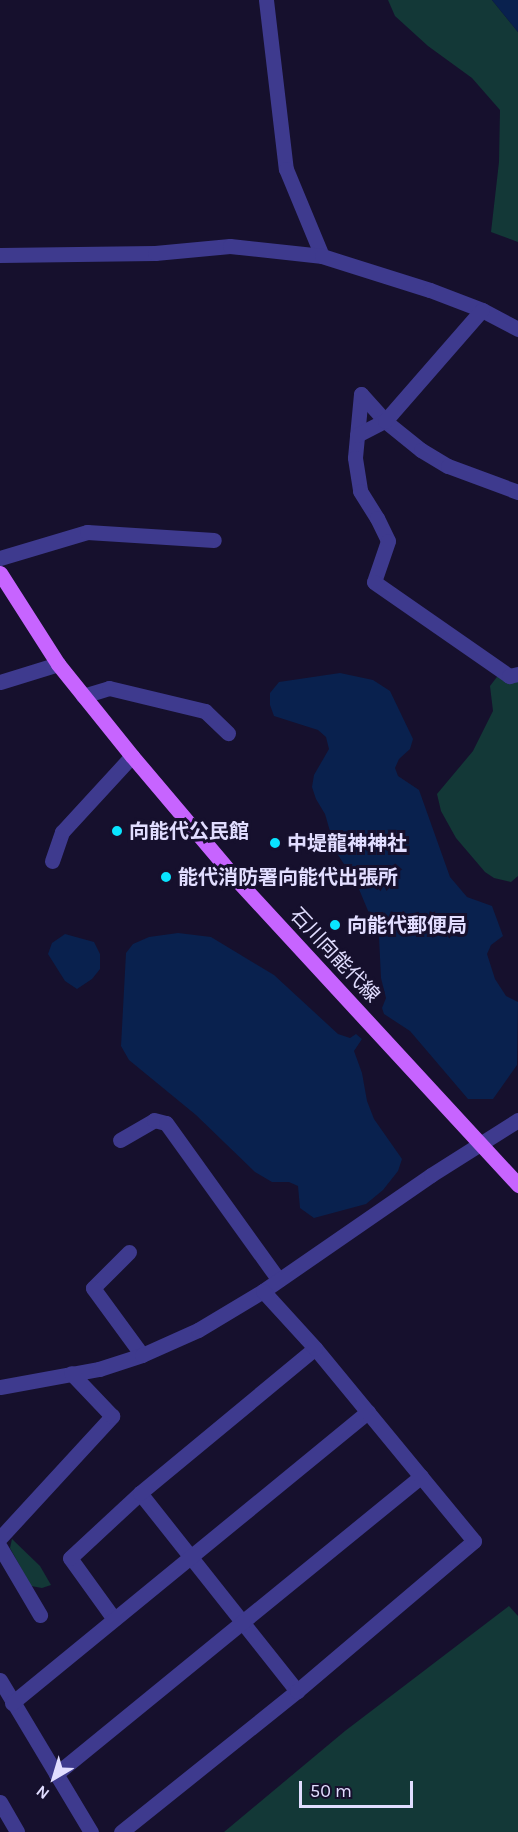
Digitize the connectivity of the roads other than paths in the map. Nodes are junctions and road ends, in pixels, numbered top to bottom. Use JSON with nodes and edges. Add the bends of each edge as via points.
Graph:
{"nodes":[{"id":1,"x":266,"y":0,"type":"edge"},
{"id":2,"x":0,"y":255,"type":"edge"},
{"id":3,"x":322,"y":256,"type":"junction"},
{"id":4,"x":482,"y":310,"type":"junction"},
{"id":5,"x":518,"y":329,"type":"edge"},
{"id":6,"x":385,"y":422,"type":"junction"},
{"id":7,"x":357,"y":435,"type":"junction"},
{"id":8,"x":518,"y":492,"type":"edge"},
{"id":9,"x":214,"y":540,"type":"dead end"},
{"id":10,"x":0,"y":558,"type":"edge"},
{"id":11,"x":0,"y":573,"type":"edge"},
{"id":12,"x":58,"y":664,"type":"junction"},
{"id":13,"x":518,"y":674,"type":"edge"},
{"id":14,"x":0,"y":682,"type":"edge"},
{"id":15,"x":83,"y":696,"type":"junction"},
{"id":16,"x":228,"y":733,"type":"dead end"},
{"id":17,"x":132,"y":756,"type":"junction"},
{"id":18,"x":52,"y":861,"type":"dead end"},
{"id":19,"x":518,"y":1120,"type":"edge"},
{"id":20,"x":120,"y":1140,"type":"dead end"},
{"id":21,"x":480,"y":1143,"type":"junction"},
{"id":22,"x":518,"y":1185,"type":"edge"},
{"id":23,"x":129,"y":1252,"type":"dead end"},
{"id":24,"x":279,"y":1280,"type":"junction"},
{"id":25,"x":263,"y":1291,"type":"junction"},
{"id":26,"x":315,"y":1348,"type":"junction"},
{"id":27,"x":142,"y":1355,"type":"junction"},
{"id":28,"x":71,"y":1373,"type":"junction"},
{"id":29,"x":0,"y":1387,"type":"edge"},
{"id":30,"x":368,"y":1412,"type":"junction"},
{"id":31,"x":422,"y":1476,"type":"junction"},
{"id":32,"x":140,"y":1493,"type":"junction"},
{"id":33,"x":0,"y":1538,"type":"edge"},
{"id":34,"x":0,"y":1547,"type":"edge"},
{"id":35,"x":190,"y":1557,"type":"junction"},
{"id":36,"x":40,"y":1615,"type":"dead end"},
{"id":37,"x":114,"y":1619,"type":"junction"},
{"id":38,"x":240,"y":1623,"type":"junction"},
{"id":39,"x":0,"y":1680,"type":"edge"},
{"id":40,"x":297,"y":1691,"type":"junction"},
{"id":41,"x":12,"y":1703,"type":"junction"},
{"id":42,"x":56,"y":1774,"type":"junction"},
{"id":43,"x":0,"y":1802,"type":"edge"},
{"id":44,"x":4,"y":1819,"type":"edge"},
{"id":45,"x":17,"y":1832,"type":"edge"},
{"id":46,"x":91,"y":1832,"type":"edge"},
{"id":47,"x":121,"y":1832,"type":"edge"}],
"edges":[{"from":1,"to":3,"type":"street","via":[[286,169]]},
{"from":2,"to":3,"type":"street","via":[[155,253],[230,246]]},
{"from":3,"to":4,"type":"street","via":[[397,278]]},
{"from":4,"to":5,"type":"street"},
{"from":4,"to":6,"type":"street"},
{"from":6,"to":7,"type":"street"},
{"from":6,"to":7,"type":"street","via":[[361,394]]},
{"from":6,"to":8,"type":"street","via":[[448,466]]},
{"from":7,"to":13,"type":"street","via":[[355,458],[360,491],[388,541],[375,582],[509,676]]},
{"from":9,"to":10,"type":"street","via":[[87,532]]},
{"from":11,"to":12,"type":"main road","name":"石川向能代線"},
{"from":12,"to":14,"type":"street"},
{"from":12,"to":15,"type":"main road","name":"石川向能代線"},
{"from":15,"to":16,"type":"street","via":[[109,688],[205,711]]},
{"from":15,"to":17,"type":"main road","name":"石川向能代線"},
{"from":17,"to":18,"type":"street","via":[[62,832]]},
{"from":17,"to":21,"type":"main road","name":"石川向能代線","via":[[235,878]]},
{"from":19,"to":21,"type":"street"},
{"from":20,"to":24,"type":"street","via":[[154,1120],[166,1123]]},
{"from":21,"to":22,"type":"main road","name":"石川向能代線"},
{"from":21,"to":24,"type":"street"},
{"from":23,"to":27,"type":"street","via":[[93,1288]]},
{"from":24,"to":25,"type":"street"},
{"from":25,"to":26,"type":"street"},
{"from":25,"to":27,"type":"street","via":[[198,1330]]},
{"from":26,"to":30,"type":"street"},
{"from":26,"to":32,"type":"street"},
{"from":27,"to":28,"type":"street","via":[[99,1369]]},
{"from":28,"to":29,"type":"street"},
{"from":28,"to":33,"type":"street","via":[[112,1416]]},
{"from":30,"to":31,"type":"street"},
{"from":30,"to":35,"type":"street"},
{"from":31,"to":38,"type":"street"},
{"from":31,"to":40,"type":"street","via":[[474,1541]]},
{"from":32,"to":35,"type":"street"},
{"from":32,"to":37,"type":"street","via":[[70,1558]]},
{"from":34,"to":36,"type":"street"},
{"from":35,"to":37,"type":"street"},
{"from":35,"to":38,"type":"street"},
{"from":37,"to":41,"type":"street"},
{"from":38,"to":40,"type":"street"},
{"from":38,"to":42,"type":"street"},
{"from":39,"to":41,"type":"street"},
{"from":40,"to":47,"type":"street"},
{"from":41,"to":42,"type":"street"},
{"from":42,"to":46,"type":"street"},
{"from":43,"to":44,"type":"street"},
{"from":44,"to":45,"type":"street"}]}
